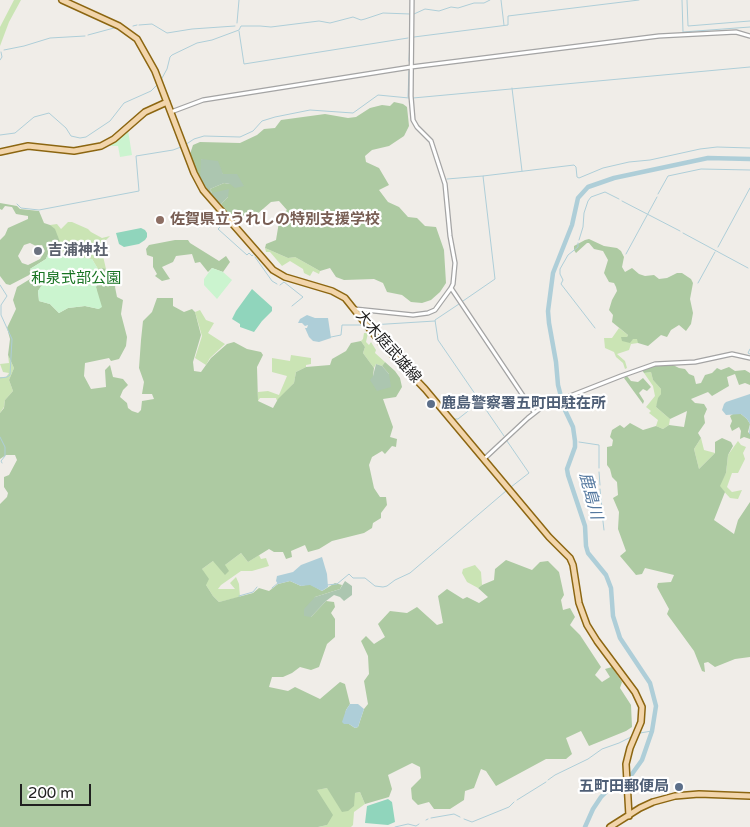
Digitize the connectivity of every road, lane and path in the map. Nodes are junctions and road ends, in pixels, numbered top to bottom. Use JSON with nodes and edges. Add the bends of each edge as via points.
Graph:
{"nodes":[{"id":1,"x":62,"y":0,"type":"edge"},
{"id":2,"x":412,"y":0,"type":"edge"},
{"id":3,"x":750,"y":36,"type":"edge"},
{"id":4,"x":411,"y":67,"type":"junction"},
{"id":5,"x":167,"y":102,"type":"junction"},
{"id":6,"x":170,"y":112,"type":"junction"},
{"id":7,"x":0,"y":152,"type":"edge"},
{"id":8,"x":452,"y":288,"type":"junction"},
{"id":9,"x":355,"y":309,"type":"junction"},
{"id":10,"x":750,"y":358,"type":"edge"},
{"id":11,"x":534,"y":412,"type":"junction"},
{"id":12,"x":484,"y":459,"type":"junction"},
{"id":13,"x":750,"y":796,"type":"edge"},
{"id":14,"x":629,"y":816,"type":"junction"},
{"id":15,"x":610,"y":827,"type":"edge"}],
"edges":[{"from":1,"to":5,"type":"main road","name":"大木庭武雄線","via":[[134,36],[149,59]]},
{"from":2,"to":4,"type":"street"},
{"from":3,"to":4,"type":"street","via":[[736,32],[658,36]]},
{"from":4,"to":6,"type":"street","via":[[203,100]]},
{"from":4,"to":8,"type":"street","via":[[415,124],[431,141],[445,184],[455,262]]},
{"from":5,"to":6,"type":"main road","name":"大木庭武雄線"},
{"from":5,"to":7,"type":"main road","via":[[144,112],[114,139],[101,146],[74,151],[28,146]]},
{"from":6,"to":9,"type":"main road","name":"大木庭武雄線","via":[[203,190],[266,264],[285,277],[339,294]]},
{"from":8,"to":9,"type":"street","via":[[428,314]]},
{"from":8,"to":11,"type":"street"},
{"from":9,"to":12,"type":"main road","name":"大木庭武雄線"},
{"from":10,"to":11,"type":"street","via":[[732,354],[695,362],[655,364]]},
{"from":11,"to":12,"type":"street"},
{"from":12,"to":14,"type":"main road","name":"大木庭武雄線","via":[[570,558],[587,625],[640,701],[641,722],[627,756]]},
{"from":13,"to":14,"type":"main road","via":[[675,796],[653,802]]},
{"from":14,"to":15,"type":"main road"}]}
